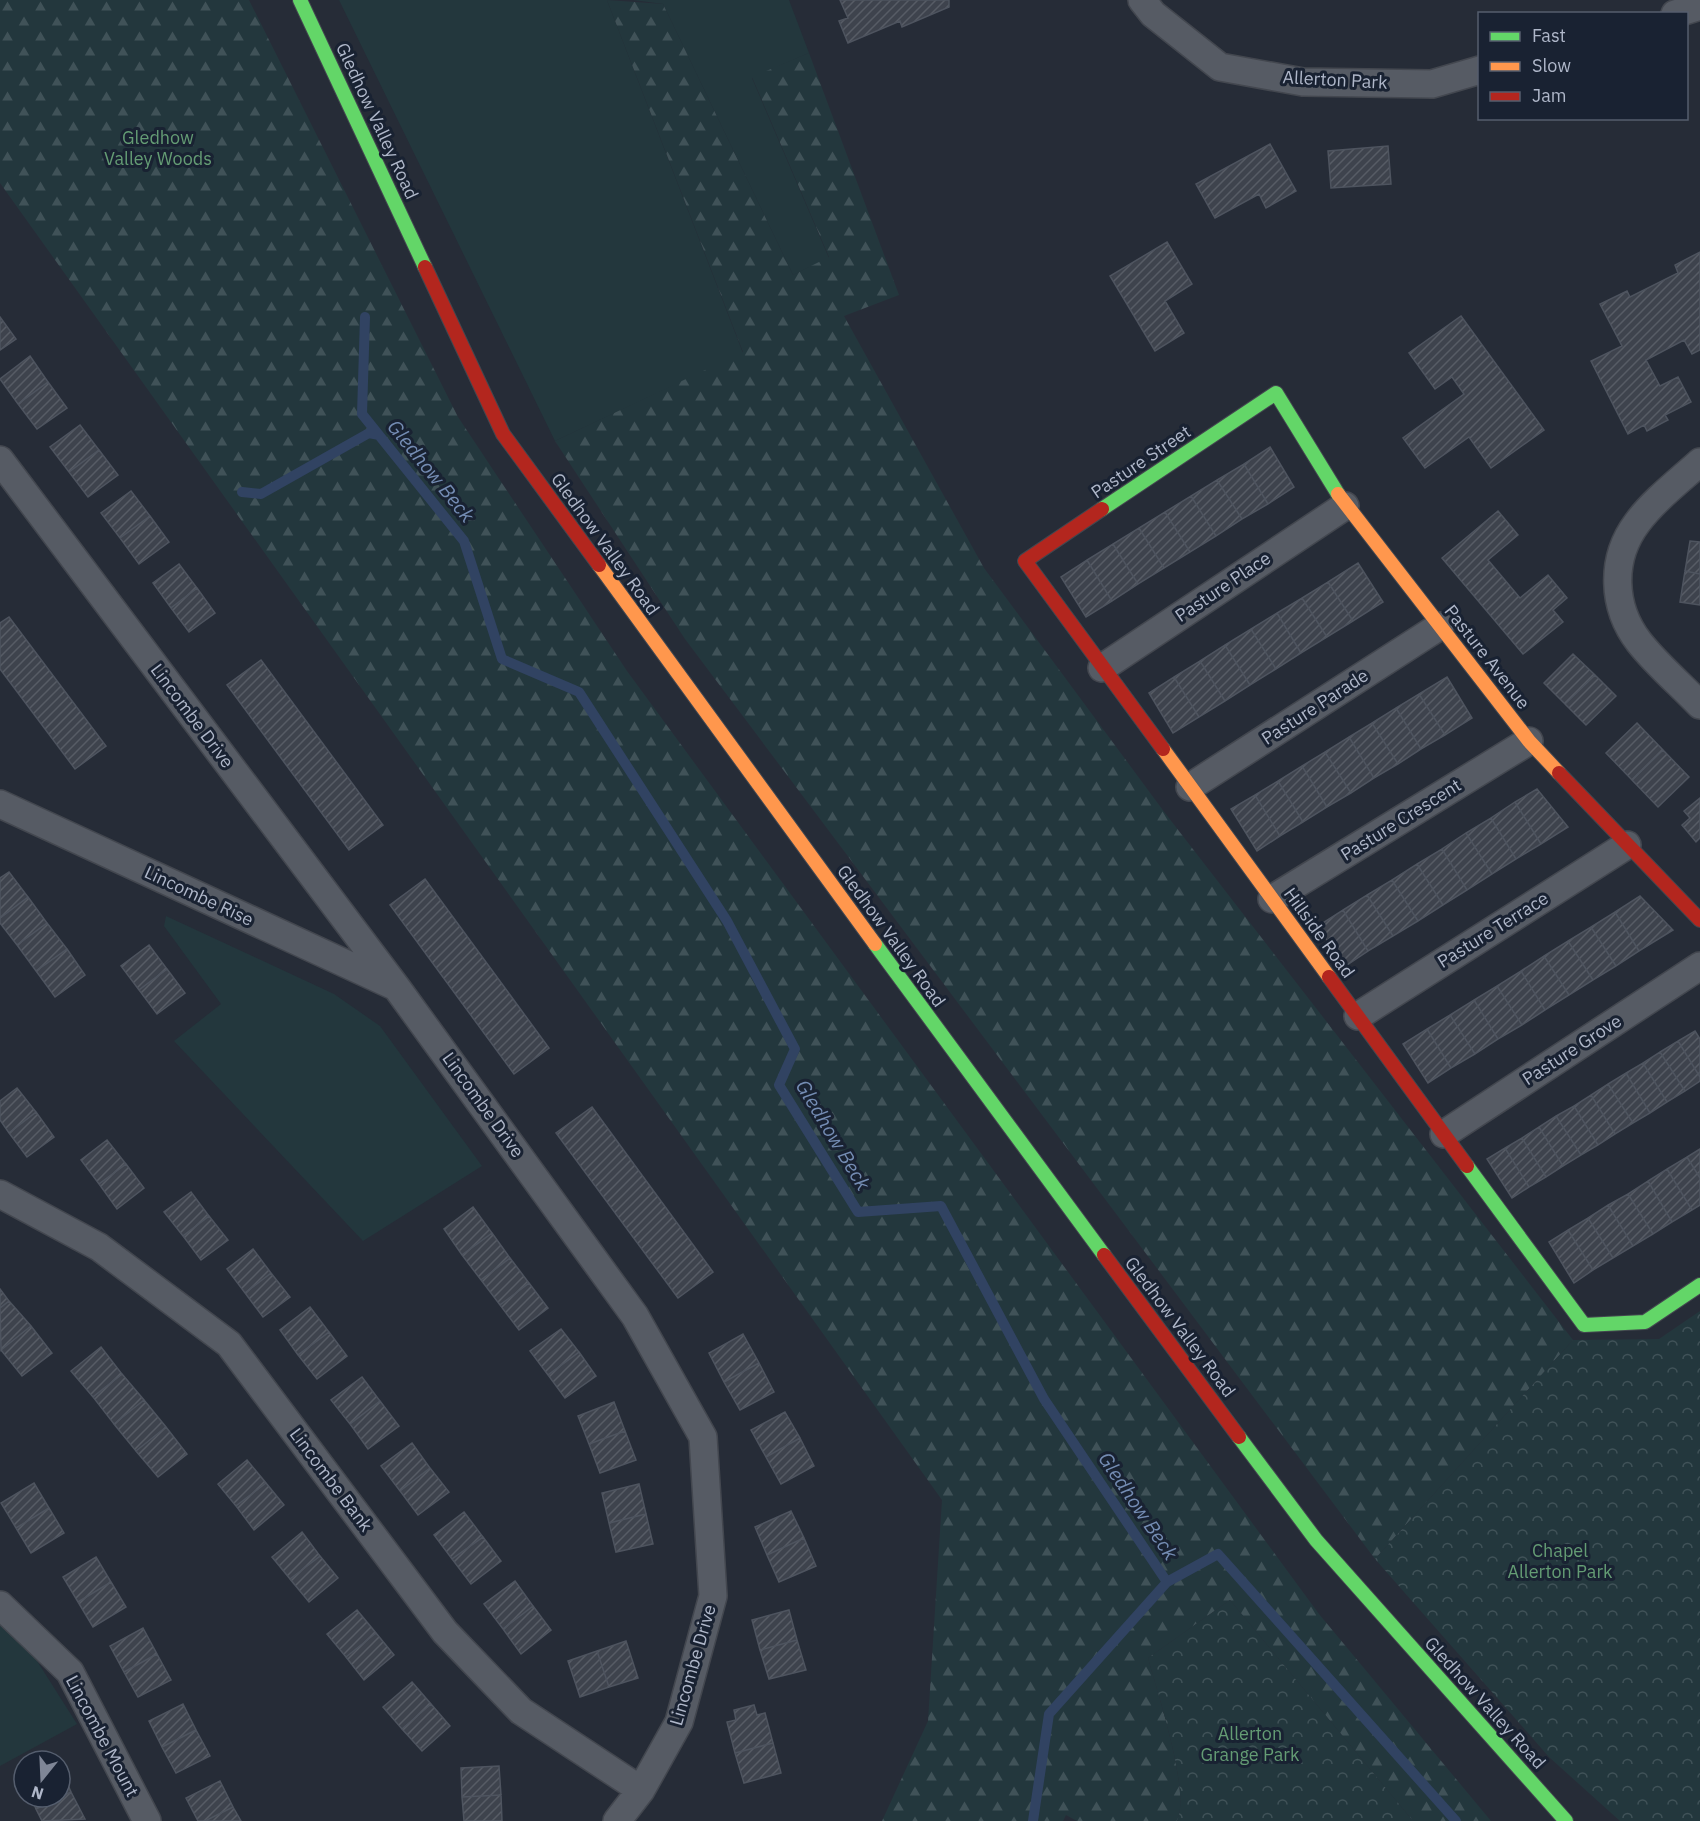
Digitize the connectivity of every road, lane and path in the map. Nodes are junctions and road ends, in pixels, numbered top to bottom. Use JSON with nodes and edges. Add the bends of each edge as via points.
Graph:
{"nodes":[{"id":1,"x":300,"y":0,"type":"edge"},
{"id":2,"x":1142,"y":0,"type":"edge"},
{"id":3,"x":1700,"y":6,"type":"edge"},
{"id":4,"x":1681,"y":12,"type":"edge"},
{"id":5,"x":1478,"y":70,"type":"edge"},
{"id":6,"x":1276,"y":393,"type":"joint"},
{"id":7,"x":0,"y":460,"type":"edge"},
{"id":8,"x":1700,"y":462,"type":"edge"},
{"id":9,"x":1345,"y":506,"type":"junction"},
{"id":10,"x":1025,"y":561,"type":"joint"},
{"id":11,"x":1440,"y":626,"type":"junction"},
{"id":12,"x":1102,"y":668,"type":"junction"},
{"id":13,"x":1700,"y":705,"type":"edge"},
{"id":14,"x":1529,"y":741,"type":"junction"},
{"id":15,"x":1190,"y":787,"type":"junction"},
{"id":16,"x":0,"y":804,"type":"edge"},
{"id":17,"x":1628,"y":845,"type":"junction"},
{"id":18,"x":1272,"y":899,"type":"junction"},
{"id":19,"x":1700,"y":920,"type":"edge"},
{"id":20,"x":1700,"y":966,"type":"edge"},
{"id":21,"x":397,"y":988,"type":"junction"},
{"id":22,"x":1358,"y":1016,"type":"junction"},
{"id":23,"x":1444,"y":1134,"type":"junction"},
{"id":24,"x":0,"y":1194,"type":"edge"},
{"id":25,"x":1700,"y":1285,"type":"edge"},
{"id":26,"x":0,"y":1605,"type":"edge"},
{"id":27,"x":641,"y":1790,"type":"junction"},
{"id":28,"x":147,"y":1821,"type":"edge"},
{"id":29,"x":617,"y":1821,"type":"edge"},
{"id":30,"x":1566,"y":1821,"type":"edge"}],
"edges":[{"from":1,"to":30,"type":"street","name":"Gledhow Valley Road","via":[[503,434],[945,1041],[1316,1540]]},
{"from":2,"to":5,"type":"street","name":"Allerton Park","via":[[1153,14],[1220,67],[1303,82],[1432,84]]},
{"from":3,"to":4,"type":"street"},
{"from":6,"to":9,"type":"street","name":"Pasture Avenue"},
{"from":6,"to":10,"type":"street","name":"Pasture Street"},
{"from":7,"to":21,"type":"street","name":"Lincombe Drive"},
{"from":8,"to":13,"type":"street","via":[[1637,522],[1622,551],[1616,582],[1622,614],[1639,642]]},
{"from":9,"to":11,"type":"street","name":"Pasture Avenue"},
{"from":9,"to":12,"type":"street","name":"Pasture Place"},
{"from":10,"to":12,"type":"street","name":"Hillside Road"},
{"from":11,"to":14,"type":"street","name":"Pasture Avenue"},
{"from":11,"to":15,"type":"street","name":"Pasture Parade"},
{"from":12,"to":15,"type":"street","name":"Hillside Road"},
{"from":14,"to":17,"type":"street","name":"Pasture Avenue"},
{"from":14,"to":18,"type":"street","name":"Pasture Crescent"},
{"from":15,"to":18,"type":"street","name":"Hillside Road"},
{"from":16,"to":21,"type":"street","name":"Lincombe Rise"},
{"from":17,"to":19,"type":"street","name":"Pasture Avenue"},
{"from":17,"to":22,"type":"street","name":"Pasture Terrace"},
{"from":18,"to":22,"type":"street","name":"Hillside Road"},
{"from":20,"to":23,"type":"street","name":"Pasture Grove"},
{"from":21,"to":27,"type":"street","name":"Lincombe Drive","via":[[635,1316],[703,1437],[713,1596],[679,1722]]},
{"from":22,"to":23,"type":"street","name":"Hillside Road"},
{"from":23,"to":25,"type":"street","name":"Hillside Road","via":[[1584,1325],[1645,1322]]},
{"from":24,"to":27,"type":"street","name":"Lincombe Bank","via":[[99,1247],[229,1344],[445,1632],[521,1711]]},
{"from":26,"to":28,"type":"street","name":"Lincombe Mount","via":[[70,1672]]},
{"from":27,"to":29,"type":"street","name":"Lincombe Drive"}]}
